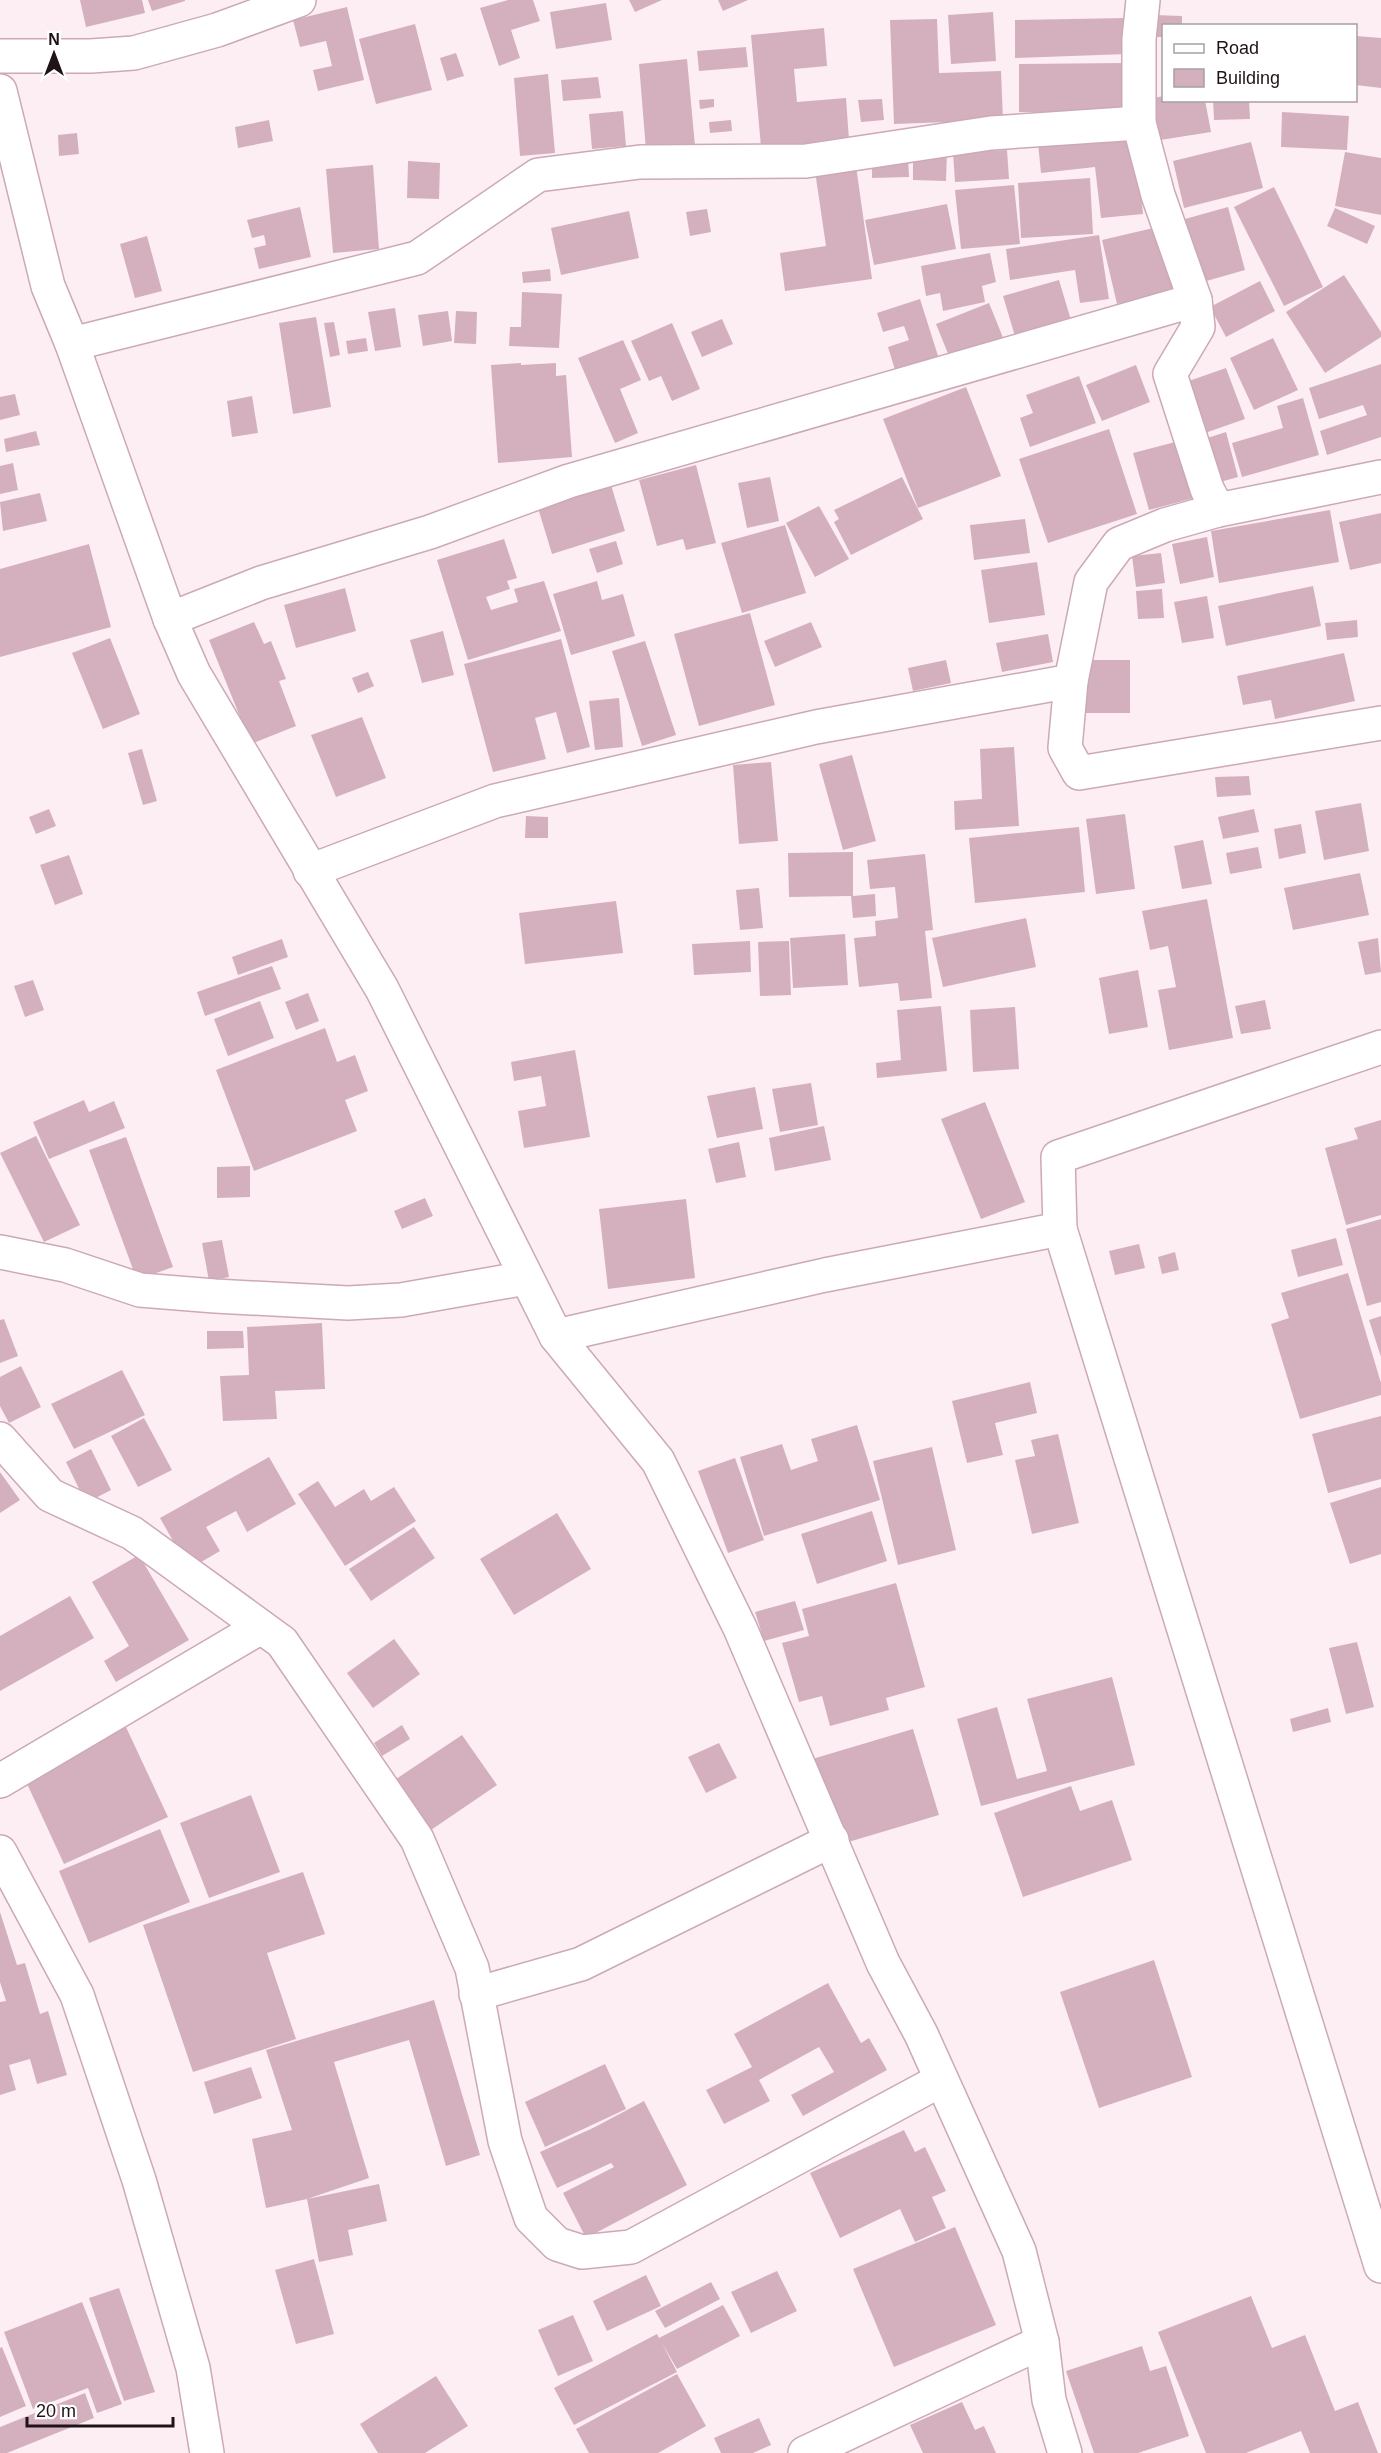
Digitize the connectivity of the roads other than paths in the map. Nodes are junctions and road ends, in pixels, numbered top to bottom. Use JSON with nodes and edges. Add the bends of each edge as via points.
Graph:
{"nodes":[{"id":1,"x":299,"y":0,"type":"edge"},
{"id":2,"x":1143,"y":0,"type":"edge"},
{"id":3,"x":0,"y":56,"type":"edge"},
{"id":4,"x":0,"y":91,"type":"edge"},
{"id":5,"x":1139,"y":123,"type":"junction"},
{"id":6,"x":1195,"y":300,"type":"junction"},
{"id":7,"x":72,"y":344,"type":"junction"},
{"id":8,"x":1381,"y":477,"type":"edge"},
{"id":9,"x":1218,"y":510,"type":"junction"},
{"id":10,"x":170,"y":619,"type":"junction"},
{"id":11,"x":1071,"y":681,"type":"junction"},
{"id":12,"x":1381,"y":723,"type":"edge"},
{"id":13,"x":310,"y":871,"type":"junction"},
{"id":14,"x":1381,"y":1047,"type":"edge"},
{"id":15,"x":1060,"y":1228,"type":"junction"},
{"id":16,"x":0,"y":1252,"type":"edge"},
{"id":17,"x":526,"y":1278,"type":"junction"},
{"id":18,"x":555,"y":1336,"type":"junction"},
{"id":19,"x":0,"y":1439,"type":"edge"},
{"id":20,"x":261,"y":1627,"type":"junction"},
{"id":21,"x":0,"y":1781,"type":"edge"},
{"id":22,"x":832,"y":1840,"type":"junction"},
{"id":23,"x":0,"y":1852,"type":"edge"},
{"id":24,"x":477,"y":1994,"type":"junction"},
{"id":25,"x":941,"y":2080,"type":"junction"},
{"id":26,"x":1381,"y":2266,"type":"edge"},
{"id":27,"x":1042,"y":2342,"type":"junction"},
{"id":28,"x":207,"y":2453,"type":"edge"},
{"id":29,"x":805,"y":2453,"type":"edge"},
{"id":30,"x":1065,"y":2453,"type":"edge"}],
"edges":[{"from":1,"to":3,"type":"street","via":[[217,30],[134,53]]},
{"from":2,"to":5,"type":"street"},
{"from":4,"to":7,"type":"street","via":[[48,286]]},
{"from":5,"to":6,"type":"street","via":[[1158,195]]},
{"from":5,"to":7,"type":"street","via":[[991,133],[806,161],[640,162],[538,175],[417,258]]},
{"from":6,"to":9,"type":"street","via":[[1198,327],[1170,374],[1207,489]]},
{"from":6,"to":10,"type":"street","via":[[569,481],[430,532],[261,583]]},
{"from":7,"to":10,"type":"street"},
{"from":8,"to":9,"type":"street"},
{"from":9,"to":11,"type":"street","via":[[1165,525],[1119,544],[1091,582]]},
{"from":10,"to":13,"type":"street","via":[[194,674]]},
{"from":11,"to":12,"type":"street","via":[[1065,748],[1079,773]]},
{"from":11,"to":13,"type":"street","via":[[816,727],[495,801]]},
{"from":13,"to":17,"type":"street","via":[[382,989]]},
{"from":14,"to":15,"type":"street","via":[[1058,1157]]},
{"from":15,"to":18,"type":"street","via":[[825,1275]]},
{"from":15,"to":26,"type":"street"},
{"from":16,"to":17,"type":"street","via":[[65,1265],[140,1290],[326,1302],[401,1300]]},
{"from":17,"to":18,"type":"street"},
{"from":18,"to":22,"type":"street","via":[[658,1461],[740,1628]]},
{"from":19,"to":20,"type":"street","via":[[50,1494],[132,1533]]},
{"from":20,"to":21,"type":"street"},
{"from":20,"to":24,"type":"street","via":[[282,1642],[417,1839],[472,1968]]},
{"from":22,"to":24,"type":"street","via":[[581,1964]]},
{"from":22,"to":25,"type":"street","via":[[883,1963]]},
{"from":23,"to":28,"type":"street","via":[[77,1995],[139,2180],[193,2368]]},
{"from":24,"to":25,"type":"street","via":[[505,2141],[531,2218],[557,2244],[582,2252],[631,2247]]},
{"from":25,"to":27,"type":"street","via":[[1019,2250]]},
{"from":27,"to":29,"type":"street"},
{"from":27,"to":30,"type":"street","via":[[1049,2400]]}]}
